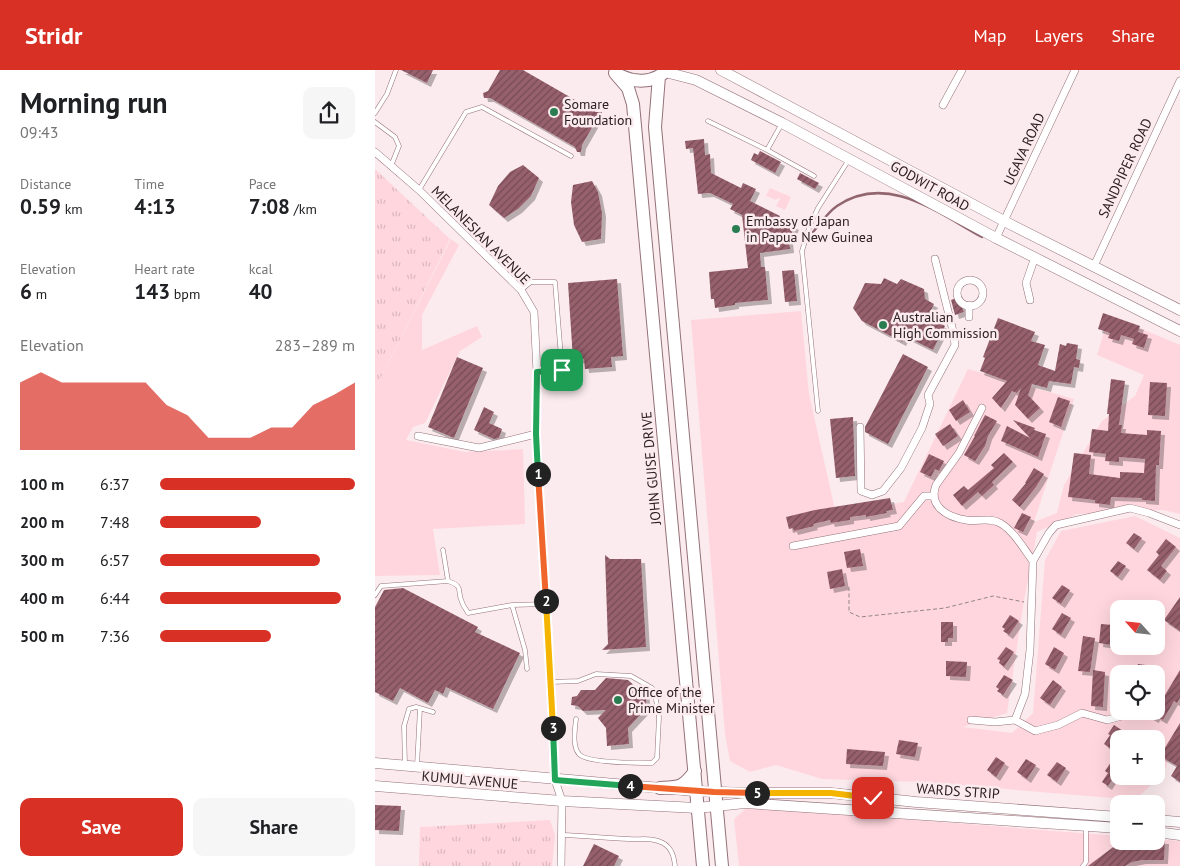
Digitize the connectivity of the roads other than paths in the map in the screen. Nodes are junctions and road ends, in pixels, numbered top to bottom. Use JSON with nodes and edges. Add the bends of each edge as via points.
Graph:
{"nodes":[{"id":1,"x":396,"y":70,"type":"edge"},
{"id":2,"x":721,"y":70,"type":"edge"},
{"id":3,"x":961,"y":70,"type":"edge"},
{"id":4,"x":1075,"y":70,"type":"edge"},
{"id":5,"x":613,"y":71,"type":"edge"},
{"id":6,"x":664,"y":73,"type":"edge"},
{"id":7,"x":1179,"y":83,"type":"edge"},
{"id":8,"x":943,"y":105,"type":"dead end"},
{"id":9,"x":375,"y":113,"type":"edge"},
{"id":10,"x":708,"y":121,"type":"dead end"},
{"id":11,"x":375,"y":122,"type":"edge"},
{"id":12,"x":783,"y":123,"type":"junction"},
{"id":13,"x":767,"y":150,"type":"junction"},
{"id":14,"x":375,"y":152,"type":"edge"},
{"id":15,"x":571,"y":156,"type":"dead end"},
{"id":16,"x":850,"y":158,"type":"junction"},
{"id":17,"x":391,"y":166,"type":"junction"},
{"id":18,"x":814,"y":176,"type":"dead end"},
{"id":19,"x":419,"y":190,"type":"junction"},
{"id":20,"x":1004,"y":221,"type":"junction"},
{"id":21,"x":996,"y":238,"type":"junction"},
{"id":22,"x":1035,"y":257,"type":"junction"},
{"id":23,"x":935,"y":259,"type":"dead end"},
{"id":24,"x":1094,"y":266,"type":"junction"},
{"id":25,"x":521,"y":290,"type":"junction"},
{"id":26,"x":958,"y":293,"type":"junction"},
{"id":27,"x":945,"y":298,"type":"junction"},
{"id":28,"x":1031,"y":300,"type":"dead end"},
{"id":29,"x":969,"y":305,"type":"junction"},
{"id":30,"x":1180,"y":310,"type":"edge"},
{"id":31,"x":969,"y":317,"type":"dead end"},
{"id":32,"x":1180,"y":331,"type":"edge"},
{"id":33,"x":537,"y":372,"type":"junction"},
{"id":34,"x":982,"y":408,"type":"dead end"},
{"id":35,"x":818,"y":411,"type":"dead end"},
{"id":36,"x":860,"y":427,"type":"dead end"},
{"id":37,"x":536,"y":434,"type":"junction"},
{"id":38,"x":418,"y":436,"type":"dead end"},
{"id":39,"x":934,"y":496,"type":"junction"},
{"id":40,"x":1180,"y":525,"type":"edge"},
{"id":41,"x":793,"y":546,"type":"dead end"},
{"id":42,"x":443,"y":550,"type":"dead end"},
{"id":43,"x":1033,"y":561,"type":"junction"},
{"id":44,"x":448,"y":581,"type":"junction"},
{"id":45,"x":375,"y":595,"type":"edge"},
{"id":46,"x":546,"y":604,"type":"junction"},
{"id":47,"x":512,"y":605,"type":"junction"},
{"id":48,"x":527,"y":669,"type":"dead end"},
{"id":49,"x":551,"y":682,"type":"junction"},
{"id":50,"x":419,"y":708,"type":"junction"},
{"id":51,"x":433,"y":712,"type":"dead end"},
{"id":52,"x":1110,"y":719,"type":"edge"},
{"id":53,"x":575,"y":720,"type":"dead end"},
{"id":54,"x":971,"y":720,"type":"dead end"},
{"id":55,"x":1015,"y":720,"type":"junction"},
{"id":56,"x":375,"y":763,"type":"edge"},
{"id":57,"x":405,"y":765,"type":"junction"},
{"id":58,"x":417,"y":766,"type":"junction"},
{"id":59,"x":695,"y":771,"type":"junction"},
{"id":60,"x":555,"y":780,"type":"junction"},
{"id":61,"x":375,"y":786,"type":"edge"},
{"id":62,"x":660,"y":788,"type":"junction"},
{"id":63,"x":695,"y":791,"type":"junction"},
{"id":64,"x":715,"y":798,"type":"junction"},
{"id":65,"x":562,"y":802,"type":"junction"},
{"id":66,"x":697,"y":808,"type":"junction"},
{"id":67,"x":1110,"y":818,"type":"edge"},
{"id":68,"x":1086,"y":820,"type":"junction"},
{"id":69,"x":1165,"y":821,"type":"edge"},
{"id":70,"x":1180,"y":822,"type":"edge"},
{"id":71,"x":1110,"y":826,"type":"edge"},
{"id":72,"x":1165,"y":833,"type":"edge"},
{"id":73,"x":1180,"y":834,"type":"edge"},
{"id":74,"x":563,"y":835,"type":"junction"},
{"id":75,"x":561,"y":866,"type":"edge"},
{"id":76,"x":675,"y":866,"type":"edge"},
{"id":77,"x":703,"y":866,"type":"edge"},
{"id":78,"x":722,"y":866,"type":"edge"},
{"id":79,"x":1083,"y":866,"type":"edge"}],
"edges":[{"from":1,"to":9,"type":"lane"},
{"from":2,"to":20,"type":"street","name":"GODWIT ROAD"},
{"from":3,"to":8,"type":"street"},
{"from":4,"to":20,"type":"street","name":"UGAVA ROAD"},
{"from":5,"to":6,"type":"highway","via":[[636,81]]},
{"from":5,"to":59,"type":"highway","name":"JOHN GUISE DRIVE","via":[[628,88],[633,104]]},
{"from":6,"to":12,"type":"street","name":"GODWIT ROAD","via":[[696,80]]},
{"from":6,"to":64,"type":"highway","via":[[655,127]]},
{"from":7,"to":24,"type":"street","name":"SANDPIPER ROAD"},
{"from":10,"to":13,"type":"lane"},
{"from":11,"to":17,"type":"lane","via":[[395,136],[399,146]]},
{"from":12,"to":13,"type":"lane"},
{"from":12,"to":16,"type":"street","name":"GODWIT ROAD"},
{"from":13,"to":18,"type":"lane"},
{"from":14,"to":17,"type":"street","name":"MELANESIAN AVENUE"},
{"from":15,"to":19,"type":"lane","via":[[482,107],[466,112]]},
{"from":16,"to":21,"type":"street","name":"GODWIT ROAD"},
{"from":16,"to":35,"type":"lane","via":[[818,208],[802,251]]},
{"from":17,"to":19,"type":"street","name":"MELANESIAN AVENUE"},
{"from":19,"to":25,"type":"street","name":"MELANESIAN AVENUE"},
{"from":20,"to":21,"type":"street","name":"UGAVA ROAD"},
{"from":20,"to":24,"type":"street","name":"GODWIT ROAD"},
{"from":21,"to":22,"type":"street","name":"GODWIT ROAD"},
{"from":22,"to":28,"type":"street","via":[[1026,283]]},
{"from":22,"to":32,"type":"street","name":"GODWIT ROAD"},
{"from":23,"to":27,"type":"street"},
{"from":24,"to":30,"type":"street","name":"GODWIT ROAD"},
{"from":25,"to":33,"type":"street","name":"MELANESIAN AVENUE","via":[[533,312]]},
{"from":25,"to":33,"type":"lane","via":[[531,282],[555,282],[562,370]]},
{"from":26,"to":27,"type":"street"},
{"from":26,"to":29,"type":"street","via":[[962,303]]},
{"from":26,"to":29,"type":"street","via":[[961,284],[967,280],[981,285],[982,297],[977,304]]},
{"from":27,"to":36,"type":"street","via":[[955,345],[928,395],[930,404],[922,428],[901,468],[883,491],[872,495],[861,490]]},
{"from":29,"to":31,"type":"street"},
{"from":33,"to":37,"type":"street","name":"MELANESIAN AVENUE"},
{"from":34,"to":39,"type":"street","via":[[959,453],[936,485]]},
{"from":37,"to":38,"type":"street","via":[[479,448]]},
{"from":37,"to":46,"type":"street","name":"MELANESIAN AVENUE"},
{"from":39,"to":41,"type":"street","via":[[924,496],[899,526]]},
{"from":39,"to":43,"type":"street","via":[[937,506],[952,516],[1003,524]]},
{"from":40,"to":43,"type":"street","via":[[1140,510],[1115,510],[1056,525]]},
{"from":42,"to":44,"type":"lane"},
{"from":43,"to":55,"type":"street","via":[[1030,650],[1025,694]]},
{"from":44,"to":45,"type":"lane","via":[[381,586]]},
{"from":44,"to":47,"type":"lane","via":[[461,588],[461,601],[468,613]]},
{"from":46,"to":47,"type":"lane"},
{"from":46,"to":49,"type":"street","name":"MELANESIAN AVENUE"},
{"from":47,"to":48,"type":"lane"},
{"from":49,"to":53,"type":"lane","via":[[578,681],[596,674],[631,676],[652,688],[659,718],[657,758],[653,763],[638,764],[588,759],[579,755],[575,746]]},
{"from":49,"to":60,"type":"street","name":"MELANESIAN AVENUE"},
{"from":50,"to":51,"type":"lane"},
{"from":50,"to":57,"type":"lane","via":[[409,709],[406,716]]},
{"from":50,"to":58,"type":"lane"},
{"from":52,"to":55,"type":"street","via":[[1082,714],[1035,731]]},
{"from":54,"to":55,"type":"street"},
{"from":56,"to":57,"type":"street","name":"KUMUL AVENUE"},
{"from":57,"to":58,"type":"street","name":"KUMUL AVENUE"},
{"from":58,"to":60,"type":"street","name":"KUMUL AVENUE"},
{"from":59,"to":62,"type":"highway","via":[[686,784]]},
{"from":59,"to":63,"type":"highway","name":"JOHN GUISE DRIVE"},
{"from":60,"to":62,"type":"street","name":"WARDS STRIP"},
{"from":60,"to":65,"type":"street","name":"MELANESIAN AVENUE"},
{"from":61,"to":65,"type":"street","name":"KUMUL AVENUE"},
{"from":62,"to":63,"type":"street","name":"WARDS STRIP"},
{"from":63,"to":64,"type":"street","name":"WARDS STRIP"},
{"from":63,"to":66,"type":"highway","name":"JOHN GUISE DRIVE"},
{"from":64,"to":66,"type":"street","name":"WARDS STRIP"},
{"from":64,"to":68,"type":"street","name":"WARDS STRIP","via":[[914,816]]},
{"from":64,"to":68,"type":"street","name":"WARDS STRIP","via":[[831,793]]},
{"from":64,"to":78,"type":"highway"},
{"from":65,"to":66,"type":"street","name":"WARDS STRIP"},
{"from":65,"to":74,"type":"street","name":"MELANESIAN AVENUE"},
{"from":66,"to":77,"type":"highway","name":"JOHN GUISE DRIVE"},
{"from":67,"to":68,"type":"street","name":"WARDS STRIP"},
{"from":68,"to":71,"type":"street","name":"WARDS STRIP"},
{"from":68,"to":79,"type":"lane","via":[[1086,862]]},
{"from":69,"to":70,"type":"street"},
{"from":72,"to":73,"type":"street"},
{"from":74,"to":75,"type":"street","name":"MELANESIAN AVENUE"},
{"from":74,"to":76,"type":"lane","via":[[662,842],[673,853]]}]}
